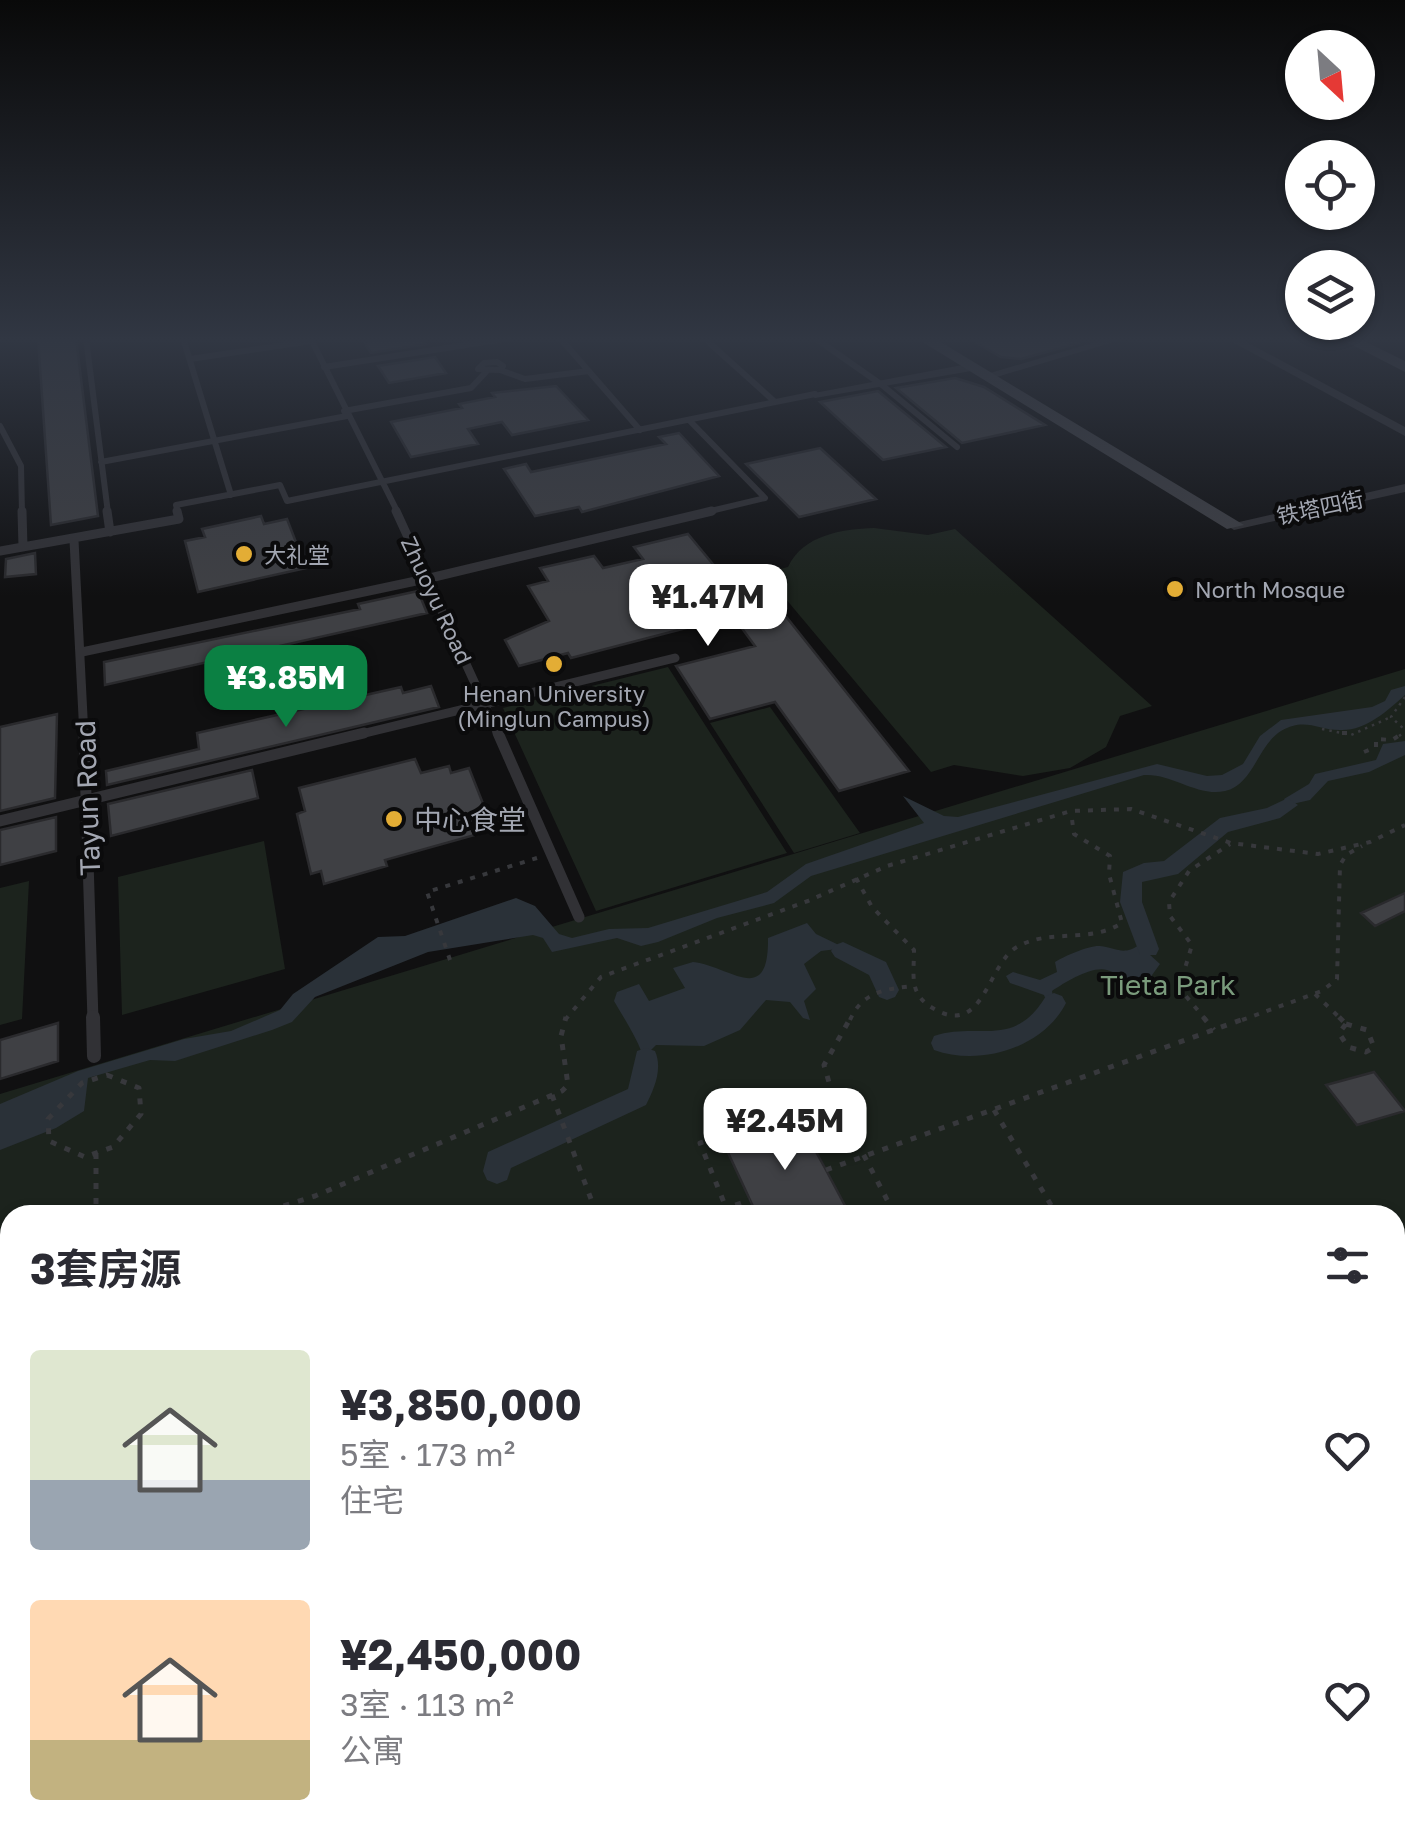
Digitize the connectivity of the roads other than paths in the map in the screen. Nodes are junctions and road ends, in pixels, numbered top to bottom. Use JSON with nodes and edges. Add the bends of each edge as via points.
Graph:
{"nodes":[{"id":1,"x":97,"y":424,"type":"edge"},
{"id":2,"x":209,"y":424,"type":"edge"},
{"id":3,"x":297,"y":424,"type":"edge"},
{"id":4,"x":351,"y":424,"type":"edge"},
{"id":5,"x":635,"y":424,"type":"edge"},
{"id":6,"x":669,"y":424,"type":"edge"},
{"id":7,"x":693,"y":424,"type":"edge"},
{"id":8,"x":930,"y":424,"type":"edge"},
{"id":9,"x":1068,"y":424,"type":"edge"},
{"id":10,"x":0,"y":426,"type":"edge"},
{"id":11,"x":640,"y":430,"type":"junction"},
{"id":12,"x":214,"y":441,"type":"junction"},
{"id":13,"x":958,"y":447,"type":"dead end"},
{"id":14,"x":102,"y":462,"type":"junction"},
{"id":15,"x":380,"y":482,"type":"junction"},
{"id":16,"x":1405,"y":488,"type":"edge"},
{"id":17,"x":231,"y":494,"type":"junction"},
{"id":18,"x":1234,"y":524,"type":"joint"},
{"id":19,"x":110,"y":532,"type":"junction"},
{"id":20,"x":74,"y":540,"type":"junction"},
{"id":21,"x":24,"y":547,"type":"junction"},
{"id":22,"x":0,"y":551,"type":"edge"},
{"id":23,"x":430,"y":578,"type":"junction"},
{"id":24,"x":82,"y":652,"type":"junction"},
{"id":25,"x":675,"y":658,"type":"dead end"},
{"id":26,"x":485,"y":704,"type":"junction"},
{"id":27,"x":87,"y":800,"type":"junction"},
{"id":28,"x":0,"y":820,"type":"edge"},
{"id":29,"x":579,"y":917,"type":"dead end"},
{"id":30,"x":94,"y":1056,"type":"dead end"}],
"edges":[{"from":1,"to":14,"type":"lane"},
{"from":2,"to":12,"type":"lane"},
{"from":3,"to":12,"type":"lane"},
{"from":4,"to":15,"type":"lane","name":"Zhuoyu Road"},
{"from":5,"to":11,"type":"lane"},
{"from":6,"to":11,"type":"lane"},
{"from":7,"to":23,"type":"lane","via":[[765,498]]},
{"from":8,"to":13,"type":"lane"},
{"from":9,"to":18,"type":"street"},
{"from":10,"to":21,"type":"lane","via":[[22,466]]},
{"from":11,"to":15,"type":"lane"},
{"from":12,"to":14,"type":"lane"},
{"from":12,"to":17,"type":"lane"},
{"from":14,"to":19,"type":"lane"},
{"from":15,"to":17,"type":"lane","via":[[287,500],[280,485]]},
{"from":15,"to":23,"type":"lane","name":"Zhuoyu Road"},
{"from":16,"to":18,"type":"street","name":"铁塔四街"},
{"from":17,"to":19,"type":"lane","via":[[176,505],[179,518]]},
{"from":19,"to":20,"type":"lane"},
{"from":20,"to":21,"type":"lane"},
{"from":20,"to":24,"type":"lane","name":"Tayun Road"},
{"from":21,"to":22,"type":"lane"},
{"from":23,"to":24,"type":"lane"},
{"from":23,"to":26,"type":"lane","name":"Zhuoyu Road"},
{"from":24,"to":27,"type":"lane","name":"Tayun Road"},
{"from":25,"to":26,"type":"lane"},
{"from":26,"to":27,"type":"lane"},
{"from":26,"to":29,"type":"lane","name":"Zhuoyu Road"},
{"from":27,"to":28,"type":"lane"},
{"from":27,"to":30,"type":"lane","name":"Tayun Road"}]}
